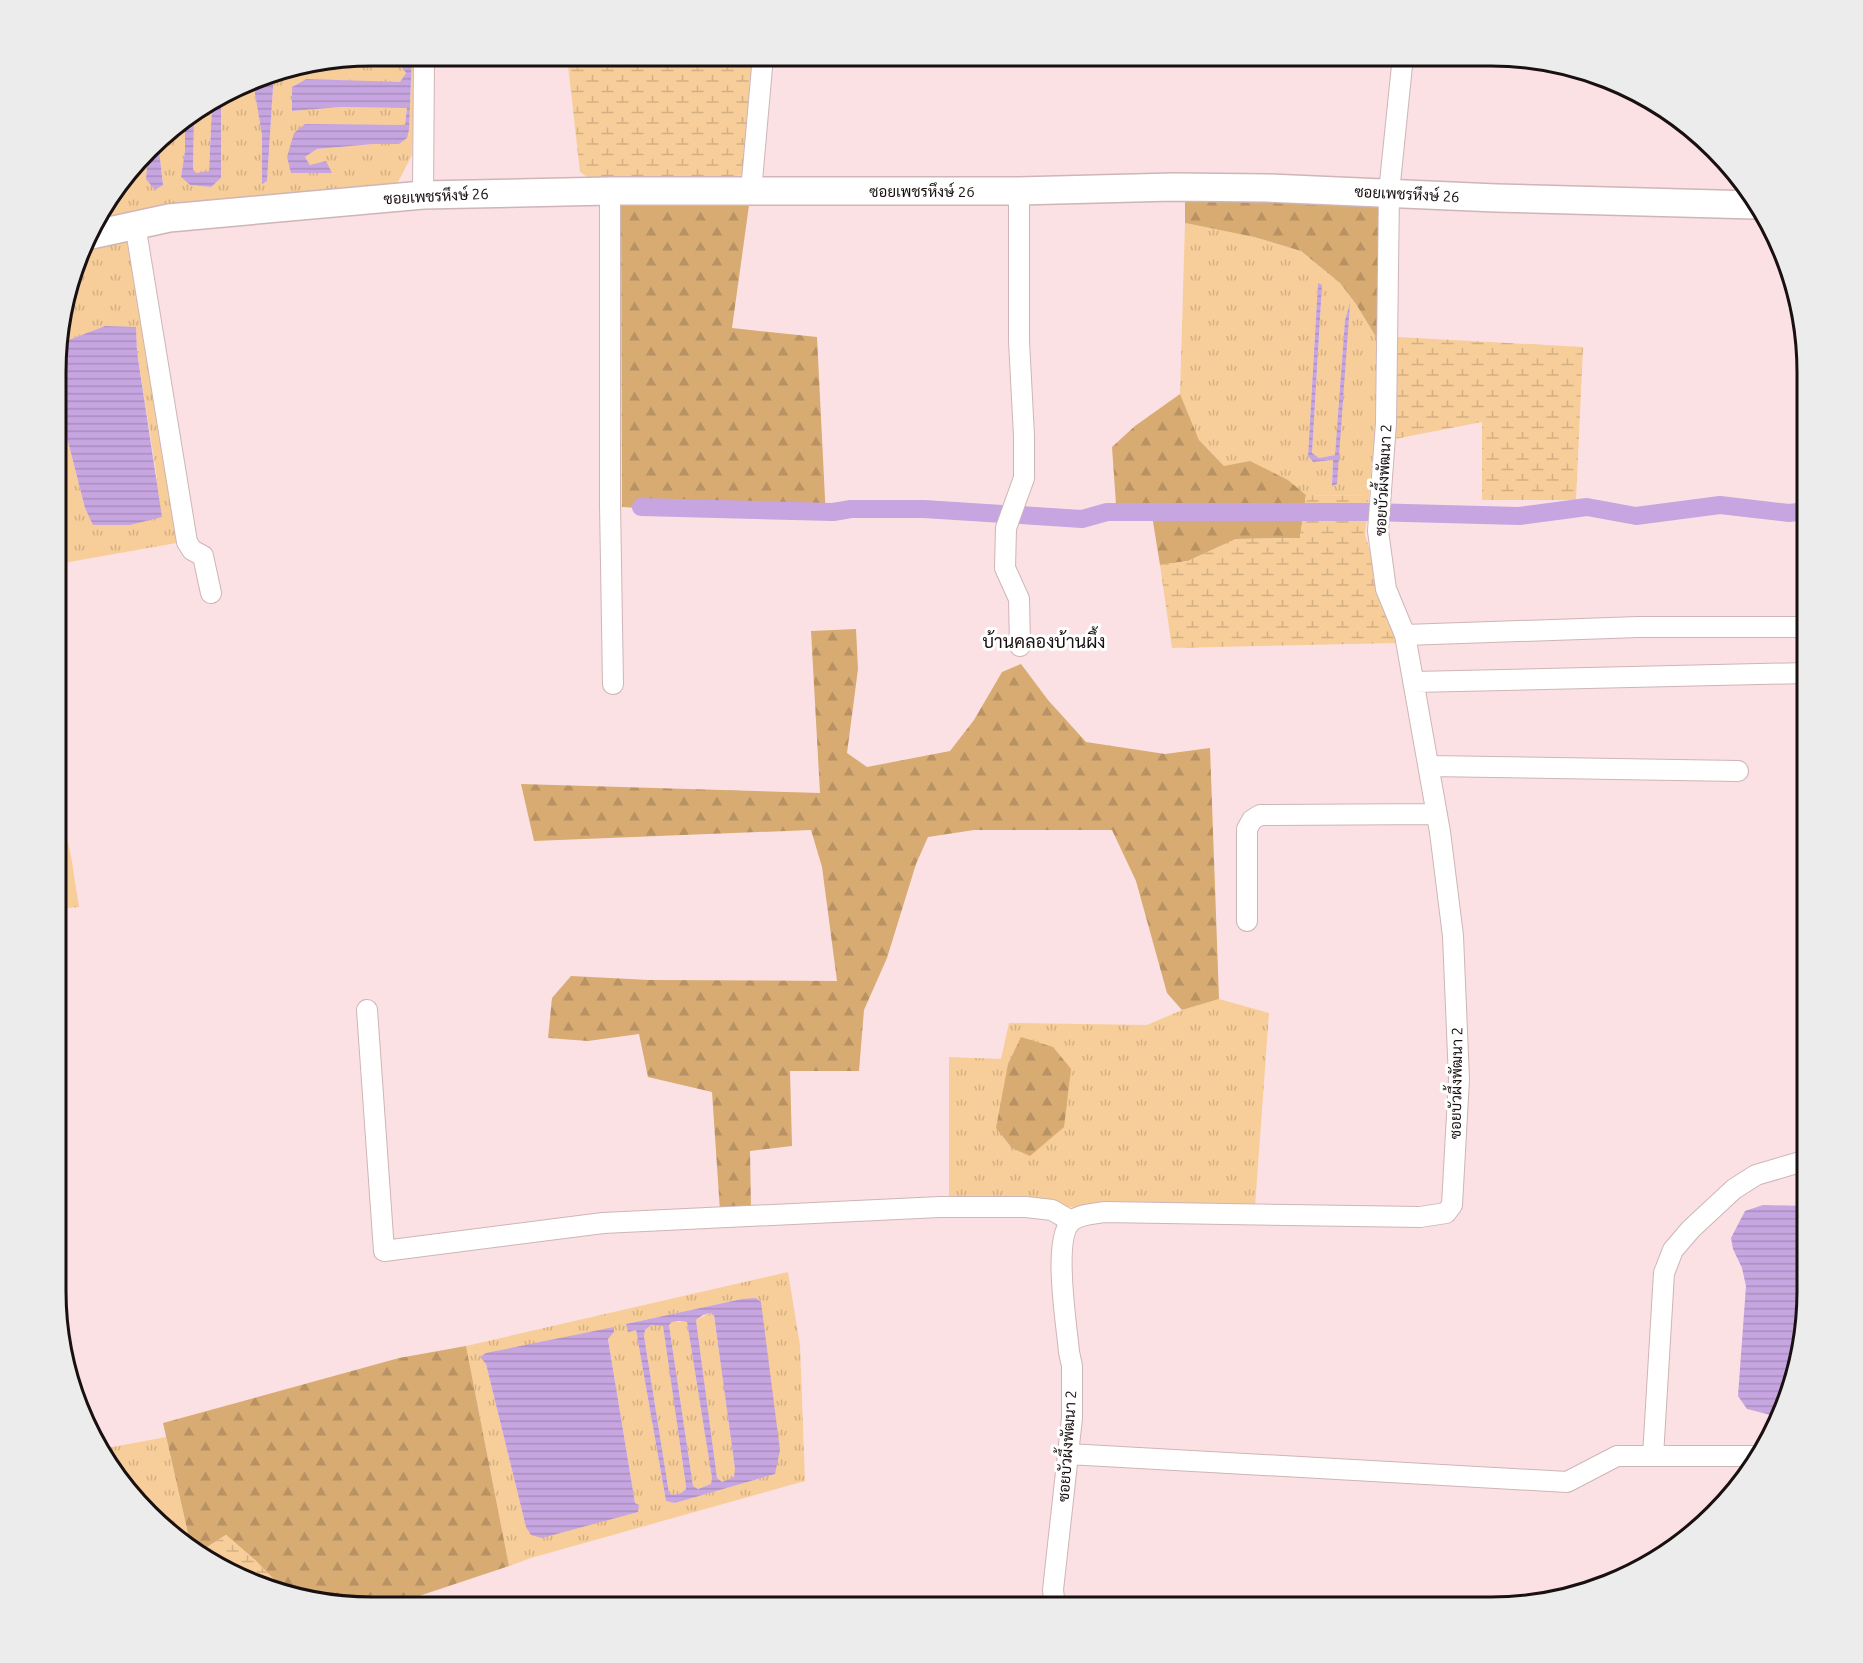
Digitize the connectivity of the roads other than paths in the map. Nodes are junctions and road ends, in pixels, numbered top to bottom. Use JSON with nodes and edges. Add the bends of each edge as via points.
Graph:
{"nodes":[{"id":1,"x":424,"y":66,"type":"edge"},
{"id":2,"x":762,"y":66,"type":"edge"},
{"id":3,"x":1402,"y":66,"type":"edge"},
{"id":4,"x":610,"y":191,"type":"junction"},
{"id":5,"x":1019,"y":191,"type":"junction"},
{"id":6,"x":751,"y":192,"type":"junction"},
{"id":7,"x":1389,"y":192,"type":"junction"},
{"id":8,"x":423,"y":195,"type":"junction"},
{"id":9,"x":1747,"y":206,"type":"edge"},
{"id":10,"x":135,"y":224,"type":"junction"},
{"id":11,"x":100,"y":233,"type":"edge"},
{"id":12,"x":211,"y":593,"type":"dead end"},
{"id":13,"x":1797,"y":627,"type":"edge"},
{"id":14,"x":1405,"y":634,"type":"junction"},
{"id":15,"x":1020,"y":646,"type":"dead end"},
{"id":16,"x":1797,"y":673,"type":"edge"},
{"id":17,"x":1414,"y":682,"type":"junction"},
{"id":18,"x":613,"y":684,"type":"dead end"},
{"id":19,"x":1429,"y":766,"type":"junction"},
{"id":20,"x":1738,"y":771,"type":"dead end"},
{"id":21,"x":1437,"y":814,"type":"junction"},
{"id":22,"x":1247,"y":921,"type":"dead end"},
{"id":23,"x":367,"y":1010,"type":"dead end"},
{"id":24,"x":1797,"y":1163,"type":"edge"},
{"id":25,"x":1071,"y":1221,"type":"junction"},
{"id":26,"x":1068,"y":1454,"type":"junction"},
{"id":27,"x":1653,"y":1456,"type":"junction"},
{"id":28,"x":1748,"y":1456,"type":"edge"},
{"id":29,"x":1054,"y":1597,"type":"edge"}],
"edges":[{"from":1,"to":8,"type":"street"},
{"from":2,"to":6,"type":"street"},
{"from":3,"to":7,"type":"street","name":"ซอยบัวผึ้งพัฒนา 2"},
{"from":4,"to":6,"type":"street","name":"ซอยเพชรหึงษ์ 26"},
{"from":4,"to":8,"type":"street","name":"ซอยเพชรหึงษ์ 26"},
{"from":4,"to":18,"type":"street"},
{"from":5,"to":6,"type":"street","name":"ซอยเพชรหึงษ์ 26"},
{"from":5,"to":7,"type":"street","name":"ซอยเพชรหึงษ์ 26","via":[[1173,187]]},
{"from":5,"to":15,"type":"street","via":[[1024,478],[1006,528],[1005,568],[1019,599]]},
{"from":7,"to":9,"type":"street","name":"ซอยเพชรหึงษ์ 26"},
{"from":7,"to":14,"type":"street","name":"ซอยบัวผึ้งพัฒนา 2","via":[[1386,423],[1378,531],[1386,588]]},
{"from":8,"to":10,"type":"street","name":"ซอยเพชรหึงษ์ 26"},
{"from":10,"to":11,"type":"street","name":"ซอยเพชรหึงษ์ 26"},
{"from":10,"to":12,"type":"street","via":[[187,542],[203,556]]},
{"from":13,"to":14,"type":"street"},
{"from":14,"to":17,"type":"street","name":"ซอยบัวผึ้งพัฒนา 2"},
{"from":16,"to":17,"type":"street"},
{"from":17,"to":19,"type":"street","name":"ซอยบัวผึ้งพัฒนา 2"},
{"from":19,"to":20,"type":"street"},
{"from":19,"to":21,"type":"street","name":"ซอยบัวผึ้งพัฒนา 2"},
{"from":21,"to":22,"type":"street","via":[[1260,815],[1247,829]]},
{"from":21,"to":25,"type":"street","name":"ซอยบัวผึ้งพัฒนา 2","via":[[1454,936],[1459,1078],[1452,1205],[1446,1213],[1420,1217],[1104,1212]]},
{"from":23,"to":25,"type":"street","via":[[384,1251],[603,1223],[940,1207],[1034,1208],[1052,1210]]},
{"from":24,"to":27,"type":"street","via":[[1756,1175],[1734,1189],[1673,1250],[1664,1274]]},
{"from":25,"to":26,"type":"street","name":"ซอยบัวผึ้งพัฒนา 2","via":[[1063,1233],[1060,1255],[1072,1366]]},
{"from":26,"to":27,"type":"street","via":[[1567,1482],[1617,1456]]},
{"from":26,"to":29,"type":"street","name":"ซอยบัวผึ้งพัฒนา 2"},
{"from":27,"to":28,"type":"street"}]}
